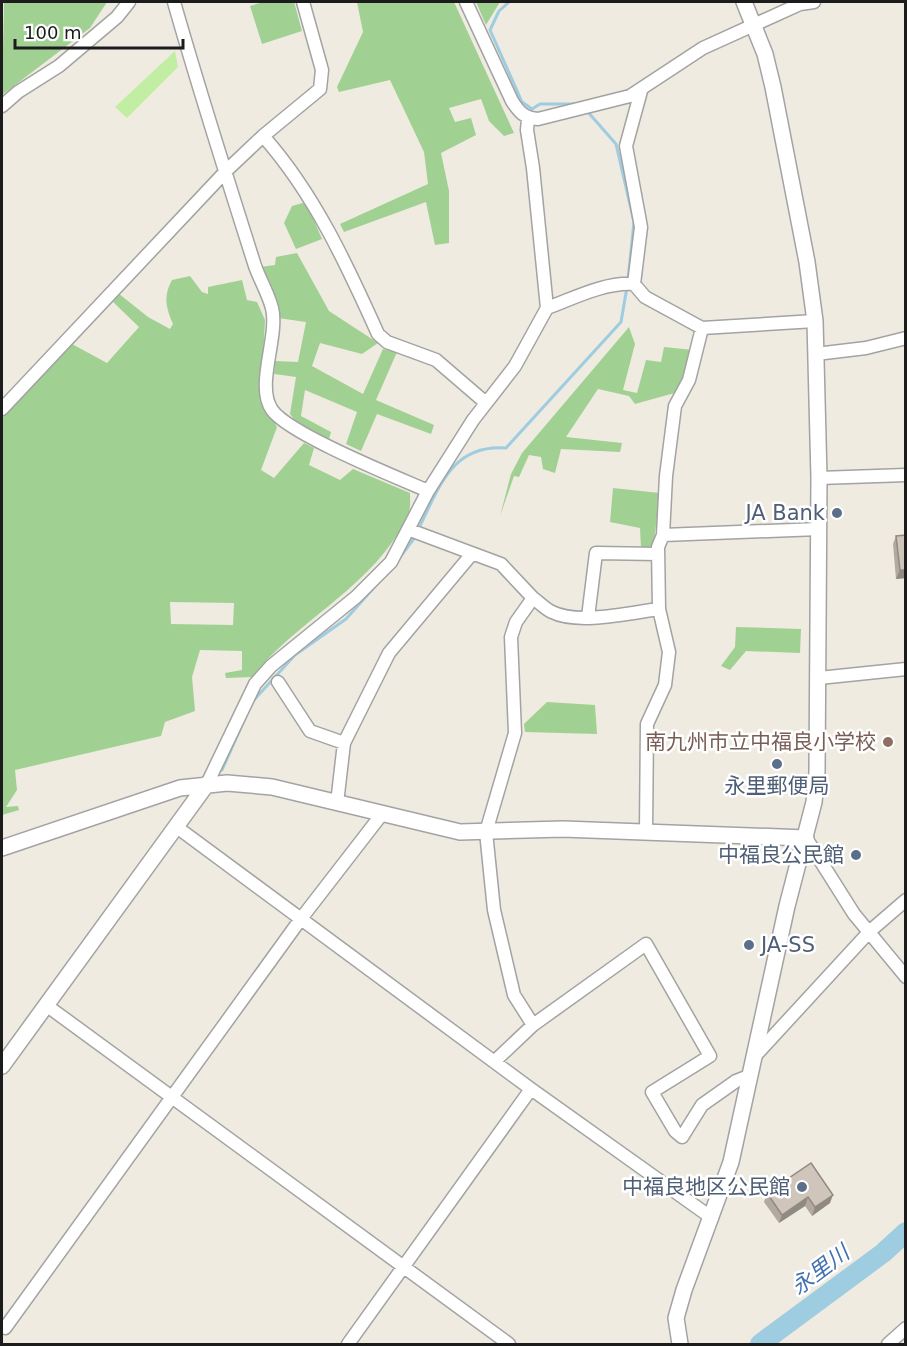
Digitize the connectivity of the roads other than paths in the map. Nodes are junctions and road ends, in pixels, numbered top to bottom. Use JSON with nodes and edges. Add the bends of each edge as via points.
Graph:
{"nodes":[{"id":1,"x":129,"y":2,"type":"edge"},
{"id":2,"x":174,"y":2,"type":"edge"},
{"id":3,"x":303,"y":2,"type":"edge"},
{"id":4,"x":466,"y":2,"type":"edge"},
{"id":5,"x":744,"y":2,"type":"edge"},
{"id":6,"x":814,"y":2,"type":"edge"},
{"id":7,"x":753,"y":24,"type":"junction"},
{"id":8,"x":641,"y":91,"type":"junction"},
{"id":9,"x":2,"y":106,"type":"edge"},
{"id":10,"x":528,"y":118,"type":"junction"},
{"id":11,"x":264,"y":136,"type":"junction"},
{"id":12,"x":227,"y":170,"type":"junction"},
{"id":13,"x":630,"y":284,"type":"junction"},
{"id":14,"x":547,"y":308,"type":"junction"},
{"id":15,"x":815,"y":321,"type":"junction"},
{"id":16,"x":702,"y":328,"type":"junction"},
{"id":17,"x":906,"y":338,"type":"edge"},
{"id":18,"x":816,"y":354,"type":"junction"},
{"id":19,"x":486,"y":403,"type":"junction"},
{"id":20,"x":2,"y":409,"type":"edge"},
{"id":21,"x":906,"y":475,"type":"edge"},
{"id":22,"x":819,"y":478,"type":"junction"},
{"id":23,"x":428,"y":491,"type":"junction"},
{"id":24,"x":819,"y":529,"type":"junction"},
{"id":25,"x":416,"y":533,"type":"junction"},
{"id":26,"x":663,"y":536,"type":"junction"},
{"id":27,"x":471,"y":555,"type":"junction"},
{"id":28,"x":658,"y":555,"type":"junction"},
{"id":29,"x":533,"y":598,"type":"junction"},
{"id":30,"x":659,"y":609,"type":"junction"},
{"id":31,"x":588,"y":617,"type":"junction"},
{"id":32,"x":906,"y":669,"type":"edge"},
{"id":33,"x":819,"y":678,"type":"junction"},
{"id":34,"x":278,"y":682,"type":"dead end"},
{"id":35,"x":344,"y":743,"type":"junction"},
{"id":36,"x":207,"y":784,"type":"junction"},
{"id":37,"x":337,"y":803,"type":"junction"},
{"id":38,"x":382,"y":814,"type":"junction"},
{"id":39,"x":178,"y":828,"type":"junction"},
{"id":40,"x":486,"y":832,"type":"junction"},
{"id":41,"x":646,"y":832,"type":"junction"},
{"id":42,"x":806,"y":838,"type":"junction"},
{"id":43,"x":2,"y":848,"type":"edge"},
{"id":44,"x":906,"y":900,"type":"edge"},
{"id":45,"x":300,"y":920,"type":"junction"},
{"id":46,"x":870,"y":931,"type":"junction"},
{"id":47,"x":906,"y":977,"type":"edge"},
{"id":48,"x":46,"y":1005,"type":"junction"},
{"id":49,"x":532,"y":1025,"type":"junction"},
{"id":50,"x":755,"y":1056,"type":"junction"},
{"id":51,"x":496,"y":1060,"type":"junction"},
{"id":52,"x":2,"y":1066,"type":"edge"},
{"id":53,"x":751,"y":1075,"type":"junction"},
{"id":54,"x":531,"y":1089,"type":"junction"},
{"id":55,"x":172,"y":1097,"type":"junction"},
{"id":56,"x":712,"y":1218,"type":"junction"},
{"id":57,"x":405,"y":1269,"type":"junction"},
{"id":58,"x":5,"y":1328,"type":"dead end"},
{"id":59,"x":906,"y":1328,"type":"edge"},
{"id":60,"x":348,"y":1344,"type":"edge"},
{"id":61,"x":509,"y":1344,"type":"edge"},
{"id":62,"x":680,"y":1344,"type":"edge"},
{"id":63,"x":888,"y":1344,"type":"edge"}],
"edges":[{"from":1,"to":9,"type":"street","via":[[59,66]]},
{"from":2,"to":12,"type":"street","via":[[206,115]]},
{"from":3,"to":11,"type":"street","via":[[322,70],[320,89]]},
{"from":4,"to":10,"type":"street","via":[[512,101]]},
{"from":5,"to":7,"type":"street"},
{"from":6,"to":7,"type":"street"},
{"from":7,"to":8,"type":"street","via":[[703,48]]},
{"from":7,"to":15,"type":"street","via":[[773,87]]},
{"from":8,"to":10,"type":"street","via":[[585,110]]},
{"from":8,"to":13,"type":"street","via":[[626,146],[641,227]]},
{"from":10,"to":14,"type":"street"},
{"from":11,"to":12,"type":"street"},
{"from":11,"to":19,"type":"street","via":[[285,160],[330,234],[378,334],[387,342],[436,360]]},
{"from":12,"to":20,"type":"street"},
{"from":12,"to":23,"type":"street","via":[[272,309],[266,399],[274,412],[293,428]]},
{"from":13,"to":14,"type":"street","via":[[611,286]]},
{"from":13,"to":16,"type":"street","via":[[645,297]]},
{"from":14,"to":19,"type":"street","via":[[515,366]]},
{"from":15,"to":16,"type":"street"},
{"from":15,"to":18,"type":"street"},
{"from":16,"to":26,"type":"street","via":[[689,380],[675,406]]},
{"from":17,"to":18,"type":"street"},
{"from":18,"to":22,"type":"street"},
{"from":19,"to":23,"type":"street"},
{"from":21,"to":22,"type":"street"},
{"from":22,"to":24,"type":"street"},
{"from":23,"to":25,"type":"street"},
{"from":24,"to":26,"type":"street"},
{"from":24,"to":33,"type":"street"},
{"from":25,"to":27,"type":"street"},
{"from":25,"to":36,"type":"street","via":[[356,597],[255,684]]},
{"from":26,"to":28,"type":"street"},
{"from":27,"to":29,"type":"street","via":[[501,564]]},
{"from":27,"to":35,"type":"street","via":[[389,653]]},
{"from":28,"to":30,"type":"street"},
{"from":28,"to":31,"type":"street","via":[[596,553]]},
{"from":29,"to":31,"type":"street","via":[[550,612]]},
{"from":29,"to":40,"type":"street","via":[[516,622],[511,637],[515,733]]},
{"from":30,"to":31,"type":"street"},
{"from":30,"to":41,"type":"street","via":[[669,652],[665,685],[647,724]]},
{"from":32,"to":33,"type":"street"},
{"from":33,"to":42,"type":"street","via":[[814,802]]},
{"from":34,"to":35,"type":"street","via":[[310,731]]},
{"from":35,"to":37,"type":"street"},
{"from":36,"to":37,"type":"street","via":[[272,787]]},
{"from":36,"to":39,"type":"street"},
{"from":36,"to":43,"type":"street","via":[[180,788]]},
{"from":37,"to":38,"type":"street"},
{"from":38,"to":40,"type":"street","via":[[460,832]]},
{"from":38,"to":45,"type":"street"},
{"from":39,"to":45,"type":"street"},
{"from":39,"to":48,"type":"street"},
{"from":40,"to":41,"type":"street"},
{"from":40,"to":49,"type":"street","via":[[494,910],[513,994]]},
{"from":41,"to":42,"type":"street"},
{"from":42,"to":46,"type":"street","via":[[854,914]]},
{"from":42,"to":50,"type":"street","via":[[787,906]]},
{"from":44,"to":46,"type":"street"},
{"from":45,"to":51,"type":"street"},
{"from":45,"to":55,"type":"street"},
{"from":46,"to":47,"type":"street"},
{"from":46,"to":50,"type":"street"},
{"from":48,"to":52,"type":"street"},
{"from":48,"to":55,"type":"street"},
{"from":49,"to":51,"type":"street"},
{"from":49,"to":53,"type":"street","via":[[646,944],[710,1056],[652,1092],[675,1131],[682,1137],[702,1105]]},
{"from":50,"to":53,"type":"street"},
{"from":51,"to":54,"type":"street"},
{"from":53,"to":56,"type":"street"},
{"from":54,"to":56,"type":"street"},
{"from":54,"to":57,"type":"street"},
{"from":55,"to":57,"type":"street"},
{"from":55,"to":58,"type":"street"},
{"from":56,"to":62,"type":"street","via":[[676,1318]]},
{"from":57,"to":60,"type":"street"},
{"from":57,"to":61,"type":"street"},
{"from":59,"to":63,"type":"street"}]}
